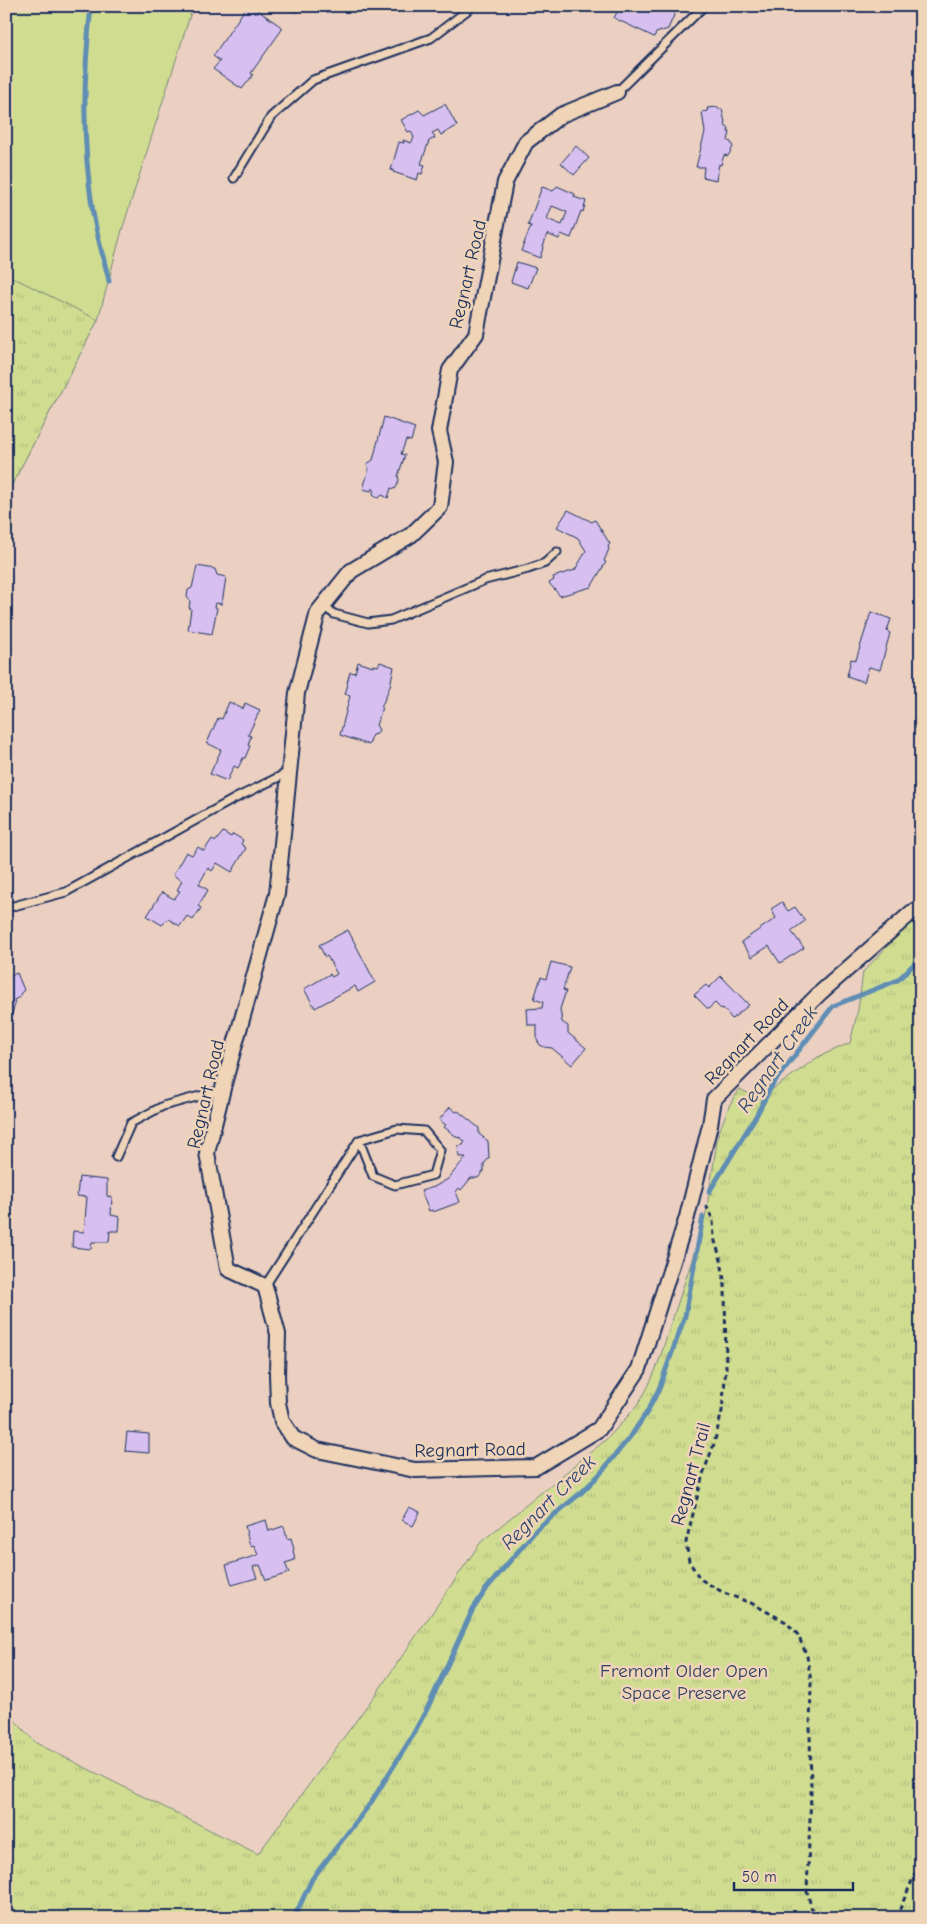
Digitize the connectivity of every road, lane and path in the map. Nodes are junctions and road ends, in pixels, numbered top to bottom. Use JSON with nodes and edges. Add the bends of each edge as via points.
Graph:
{"nodes":[{"id":1,"x":473,"y":6,"type":"edge"},
{"id":2,"x":704,"y":6,"type":"edge"},
{"id":3,"x":617,"y":92,"type":"joint"},
{"id":4,"x":234,"y":178,"type":"dead end"},
{"id":5,"x":557,"y":552,"type":"dead end"},
{"id":6,"x":323,"y":606,"type":"junction"},
{"id":7,"x":290,"y":771,"type":"junction"},
{"id":8,"x":6,"y":908,"type":"edge"},
{"id":9,"x":921,"y":908,"type":"edge"},
{"id":10,"x":222,"y":1090,"type":"junction"},
{"id":11,"x":358,"y":1140,"type":"junction"},
{"id":12,"x":116,"y":1157,"type":"dead end"},
{"id":13,"x":705,"y":1197,"type":"dead end"},
{"id":14,"x":265,"y":1286,"type":"junction"},
{"id":15,"x":921,"y":1860,"type":"edge"},
{"id":16,"x":814,"y":1918,"type":"edge"},
{"id":17,"x":896,"y":1918,"type":"edge"}],
"edges":[{"from":1,"to":4,"type":"lane","via":[[431,38],[313,80],[271,117]]},
{"from":2,"to":3,"type":"lane"},
{"from":3,"to":6,"type":"street","name":"Regnart Road","via":[[560,115],[526,142],[505,182],[476,334],[450,370],[439,431],[446,462],[440,507],[411,535],[351,571]]},
{"from":5,"to":6,"type":"lane","via":[[545,563],[485,580],[392,620],[368,623],[334,614]]},
{"from":6,"to":7,"type":"street","name":"Regnart Road","via":[[318,612],[298,693]]},
{"from":7,"to":8,"type":"lane","via":[[66,892]]},
{"from":7,"to":10,"type":"street","name":"Regnart Road","via":[[277,894]]},
{"from":9,"to":14,"type":"street","name":"Regnart Road","via":[[911,913],[820,993],[714,1099],[687,1217],[639,1369],[599,1429],[536,1467],[416,1470],[317,1450],[293,1438],[282,1421],[278,1403],[278,1334]]},
{"from":10,"to":12,"type":"lane","via":[[164,1106],[131,1123]]},
{"from":10,"to":14,"type":"street","name":"Regnart Road","via":[[207,1153],[228,1269]]},
{"from":11,"to":11,"type":"lane","via":[[397,1129],[424,1131],[440,1150],[432,1175],[395,1185],[374,1176]]},
{"from":11,"to":14,"type":"lane"},
{"from":13,"to":16,"type":"path","name":"Regnart Trail","via":[[713,1220],[725,1286],[726,1368],[722,1411],[702,1474],[686,1542],[689,1561],[700,1579],[786,1622],[798,1635],[807,1656],[811,1682],[807,1891]]},
{"from":15,"to":17,"type":"path"}]}
